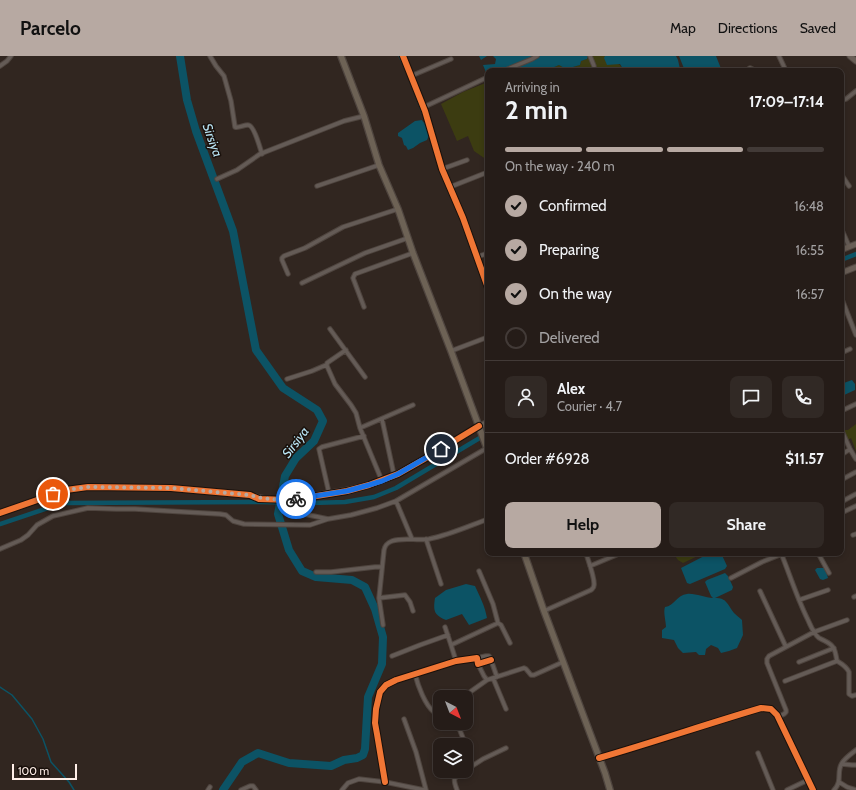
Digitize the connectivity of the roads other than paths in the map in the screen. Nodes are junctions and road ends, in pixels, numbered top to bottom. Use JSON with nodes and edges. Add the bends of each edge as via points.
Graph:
{"nodes":[{"id":1,"x":11,"y":56,"type":"edge"},
{"id":2,"x":210,"y":56,"type":"edge"},
{"id":3,"x":341,"y":56,"type":"edge"},
{"id":4,"x":403,"y":56,"type":"edge"},
{"id":5,"x":537,"y":56,"type":"edge"},
{"id":6,"x":590,"y":56,"type":"edge"},
{"id":7,"x":779,"y":56,"type":"edge"},
{"id":8,"x":850,"y":56,"type":"edge"},
{"id":9,"x":451,"y":60,"type":"dead end"},
{"id":10,"x":856,"y":61,"type":"edge"},
{"id":11,"x":0,"y":66,"type":"edge"},
{"id":12,"x":594,"y":66,"type":"dead end"},
{"id":13,"x":510,"y":68,"type":"edge"},
{"id":14,"x":785,"y":68,"type":"edge"},
{"id":15,"x":411,"y":76,"type":"junction"},
{"id":16,"x":485,"y":78,"type":"edge"},
{"id":17,"x":856,"y":91,"type":"edge"},
{"id":18,"x":844,"y":100,"type":"edge"},
{"id":19,"x":424,"y":107,"type":"junction"},
{"id":20,"x":364,"y":116,"type":"junction"},
{"id":21,"x":262,"y":154,"type":"junction"},
{"id":22,"x":467,"y":160,"type":"dead end"},
{"id":23,"x":379,"y":164,"type":"junction"},
{"id":24,"x":442,"y":169,"type":"junction"},
{"id":25,"x":485,"y":173,"type":"edge"},
{"id":26,"x":844,"y":178,"type":"edge"},
{"id":27,"x":217,"y":179,"type":"dead end"},
{"id":28,"x":317,"y":186,"type":"dead end"},
{"id":29,"x":849,"y":186,"type":"dead end"},
{"id":30,"x":450,"y":187,"type":"junction"},
{"id":31,"x":398,"y":209,"type":"junction"},
{"id":32,"x":844,"y":235,"type":"edge"},
{"id":33,"x":408,"y":238,"type":"junction"},
{"id":34,"x":856,"y":244,"type":"edge"},
{"id":35,"x":849,"y":246,"type":"junction"},
{"id":36,"x":844,"y":248,"type":"edge"},
{"id":37,"x":412,"y":253,"type":"junction"},
{"id":38,"x":485,"y":254,"type":"edge"},
{"id":39,"x":478,"y":257,"type":"junction"},
{"id":40,"x":856,"y":267,"type":"edge"},
{"id":41,"x":844,"y":272,"type":"edge"},
{"id":42,"x":485,"y":273,"type":"edge"},
{"id":43,"x":288,"y":274,"type":"dead end"},
{"id":44,"x":302,"y":283,"type":"dead end"},
{"id":45,"x":844,"y":305,"type":"edge"},
{"id":46,"x":364,"y":307,"type":"dead end"},
{"id":47,"x":330,"y":329,"type":"dead end"},
{"id":48,"x":856,"y":335,"type":"edge"},
{"id":49,"x":485,"y":338,"type":"edge"},
{"id":50,"x":850,"y":349,"type":"dead end"},
{"id":51,"x":346,"y":350,"type":"junction"},
{"id":52,"x":452,"y":351,"type":"junction"},
{"id":53,"x":844,"y":352,"type":"edge"},
{"id":54,"x":326,"y":365,"type":"junction"},
{"id":55,"x":365,"y":377,"type":"dead end"},
{"id":56,"x":288,"y":379,"type":"dead end"},
{"id":57,"x":856,"y":404,"type":"edge"},
{"id":58,"x":413,"y":405,"type":"dead end"},
{"id":59,"x":844,"y":410,"type":"edge"},
{"id":60,"x":382,"y":419,"type":"junction"},
{"id":61,"x":485,"y":425,"type":"edge"},
{"id":62,"x":360,"y":428,"type":"junction"},
{"id":63,"x":480,"y":429,"type":"junction"},
{"id":64,"x":364,"y":436,"type":"junction"},
{"id":65,"x":844,"y":436,"type":"edge"},
{"id":66,"x":485,"y":444,"type":"edge"},
{"id":67,"x":850,"y":449,"type":"junction"},
{"id":68,"x":485,"y":451,"type":"edge"},
{"id":69,"x":844,"y":454,"type":"edge"},
{"id":70,"x":856,"y":459,"type":"edge"},
{"id":71,"x":856,"y":472,"type":"edge"},
{"id":72,"x":394,"y":475,"type":"junction"},
{"id":73,"x":844,"y":478,"type":"edge"},
{"id":74,"x":382,"y":481,"type":"junction"},
{"id":75,"x":329,"y":494,"type":"junction"},
{"id":76,"x":856,"y":494,"type":"edge"},
{"id":77,"x":844,"y":500,"type":"edge"},
{"id":78,"x":292,"y":501,"type":"junction"},
{"id":79,"x":396,"y":501,"type":"junction"},
{"id":80,"x":856,"y":506,"type":"edge"},
{"id":81,"x":0,"y":512,"type":"edge"},
{"id":82,"x":844,"y":512,"type":"edge"},
{"id":83,"x":328,"y":519,"type":"junction"},
{"id":84,"x":485,"y":520,"type":"edge"},
{"id":85,"x":412,"y":539,"type":"junction"},
{"id":86,"x":426,"y":539,"type":"junction"},
{"id":87,"x":0,"y":549,"type":"edge"},
{"id":88,"x":527,"y":556,"type":"edge"},
{"id":89,"x":587,"y":556,"type":"edge"},
{"id":90,"x":614,"y":556,"type":"edge"},
{"id":91,"x":775,"y":556,"type":"edge"},
{"id":92,"x":782,"y":556,"type":"edge"},
{"id":93,"x":820,"y":556,"type":"edge"},
{"id":94,"x":590,"y":566,"type":"junction"},
{"id":95,"x":382,"y":567,"type":"junction"},
{"id":96,"x":479,"y":571,"type":"dead end"},
{"id":97,"x":316,"y":572,"type":"dead end"},
{"id":98,"x":828,"y":573,"type":"dead end"},
{"id":99,"x":731,"y":578,"type":"dead end"},
{"id":100,"x":441,"y":584,"type":"dead end"},
{"id":101,"x":828,"y":590,"type":"dead end"},
{"id":102,"x":760,"y":591,"type":"dead end"},
{"id":103,"x":379,"y":598,"type":"junction"},
{"id":104,"x":799,"y":600,"type":"junction"},
{"id":105,"x":413,"y":611,"type":"dead end"},
{"id":106,"x":544,"y":611,"type":"junction"},
{"id":107,"x":847,"y":620,"type":"dead end"},
{"id":108,"x":498,"y":622,"type":"junction"},
{"id":109,"x":383,"y":625,"type":"dead end"},
{"id":110,"x":445,"y":627,"type":"dead end"},
{"id":111,"x":814,"y":632,"type":"junction"},
{"id":112,"x":448,"y":635,"type":"junction"},
{"id":113,"x":510,"y":643,"type":"dead end"},
{"id":114,"x":451,"y":645,"type":"junction"},
{"id":115,"x":786,"y":647,"type":"junction"},
{"id":116,"x":834,"y":648,"type":"junction"},
{"id":117,"x":392,"y":656,"type":"dead end"},
{"id":118,"x":477,"y":658,"type":"junction"},
{"id":119,"x":491,"y":660,"type":"junction"},
{"id":120,"x":456,"y":661,"type":"junction"},
{"id":121,"x":837,"y":661,"type":"junction"},
{"id":122,"x":563,"y":662,"type":"junction"},
{"id":123,"x":799,"y":662,"type":"dead end"},
{"id":124,"x":478,"y":664,"type":"junction"},
{"id":125,"x":415,"y":674,"type":"junction"},
{"id":126,"x":495,"y":678,"type":"junction"},
{"id":127,"x":487,"y":680,"type":"junction"},
{"id":128,"x":785,"y":681,"type":"dead end"},
{"id":129,"x":473,"y":690,"type":"edge"},
{"id":130,"x":856,"y":695,"type":"edge"},
{"id":131,"x":506,"y":709,"type":"dead end"},
{"id":132,"x":433,"y":711,"type":"edge"},
{"id":133,"x":778,"y":717,"type":"junction"},
{"id":134,"x":404,"y":719,"type":"dead end"},
{"id":135,"x":506,"y":748,"type":"dead end"},
{"id":136,"x":856,"y":750,"type":"edge"},
{"id":137,"x":758,"y":753,"type":"dead end"},
{"id":138,"x":600,"y":758,"type":"junction"},
{"id":139,"x":842,"y":764,"type":"junction"},
{"id":140,"x":856,"y":764,"type":"edge"},
{"id":141,"x":473,"y":766,"type":"edge"},
{"id":142,"x":455,"y":778,"type":"edge"},
{"id":143,"x":808,"y":780,"type":"junction"},
{"id":144,"x":385,"y":782,"type":"junction"},
{"id":145,"x":839,"y":782,"type":"junction"},
{"id":146,"x":241,"y":790,"type":"edge"},
{"id":147,"x":256,"y":790,"type":"edge"},
{"id":148,"x":342,"y":790,"type":"edge"},
{"id":149,"x":425,"y":790,"type":"edge"},
{"id":150,"x":457,"y":790,"type":"edge"},
{"id":151,"x":610,"y":790,"type":"edge"},
{"id":152,"x":773,"y":790,"type":"edge"},
{"id":153,"x":787,"y":790,"type":"edge"},
{"id":154,"x":813,"y":790,"type":"edge"},
{"id":155,"x":834,"y":790,"type":"edge"},
{"id":156,"x":856,"y":790,"type":"edge"}],
"edges":[{"from":1,"to":11,"type":"street"},
{"from":2,"to":21,"type":"street","via":[[224,76],[234,125],[238,128],[250,126]]},
{"from":3,"to":20,"type":"main road"},
{"from":4,"to":15,"type":"street"},
{"from":5,"to":13,"type":"street"},
{"from":6,"to":12,"type":"street"},
{"from":7,"to":14,"type":"street"},
{"from":8,"to":10,"type":"street"},
{"from":9,"to":15,"type":"street"},
{"from":15,"to":19,"type":"street"},
{"from":16,"to":19,"type":"street"},
{"from":17,"to":18,"type":"street"},
{"from":19,"to":24,"type":"street"},
{"from":20,"to":21,"type":"street","via":[[344,121]]},
{"from":20,"to":23,"type":"main road"},
{"from":21,"to":27,"type":"street"},
{"from":22,"to":24,"type":"street"},
{"from":23,"to":28,"type":"street"},
{"from":23,"to":31,"type":"main road"},
{"from":24,"to":30,"type":"street"},
{"from":25,"to":30,"type":"street"},
{"from":26,"to":29,"type":"street"},
{"from":30,"to":39,"type":"street"},
{"from":31,"to":33,"type":"main road"},
{"from":31,"to":43,"type":"street","via":[[343,227],[305,248],[284,256],[282,260]]},
{"from":32,"to":35,"type":"street"},
{"from":33,"to":37,"type":"main road"},
{"from":33,"to":44,"type":"street","via":[[365,253]]},
{"from":34,"to":35,"type":"street"},
{"from":35,"to":36,"type":"street"},
{"from":37,"to":46,"type":"street","via":[[355,274],[353,278]]},
{"from":37,"to":52,"type":"main road"},
{"from":38,"to":39,"type":"street"},
{"from":39,"to":42,"type":"street"},
{"from":40,"to":41,"type":"street"},
{"from":45,"to":48,"type":"street"},
{"from":47,"to":51,"type":"street"},
{"from":49,"to":52,"type":"street"},
{"from":50,"to":53,"type":"street"},
{"from":51,"to":54,"type":"street"},
{"from":51,"to":55,"type":"street"},
{"from":52,"to":63,"type":"main road"},
{"from":54,"to":56,"type":"street"},
{"from":54,"to":62,"type":"street","via":[[335,384],[356,412]]},
{"from":57,"to":59,"type":"street"},
{"from":58,"to":60,"type":"street"},
{"from":60,"to":62,"type":"street"},
{"from":60,"to":72,"type":"street"},
{"from":61,"to":63,"type":"street"},
{"from":62,"to":64,"type":"street"},
{"from":63,"to":66,"type":"main road"},
{"from":63,"to":72,"type":"street"},
{"from":64,"to":74,"type":"street"},
{"from":64,"to":75,"type":"street","via":[[319,448]]},
{"from":65,"to":67,"type":"street"},
{"from":67,"to":69,"type":"street"},
{"from":67,"to":70,"type":"street"},
{"from":68,"to":79,"type":"street"},
{"from":71,"to":73,"type":"street"},
{"from":72,"to":74,"type":"street"},
{"from":74,"to":75,"type":"street"},
{"from":75,"to":78,"type":"street"},
{"from":76,"to":77,"type":"street"},
{"from":78,"to":81,"type":"street","via":[[171,488],[88,487],[66,490]]},
{"from":78,"to":83,"type":"street","via":[[292,507],[298,512]]},
{"from":79,"to":83,"type":"street","via":[[351,515]]},
{"from":79,"to":85,"type":"street"},
{"from":80,"to":82,"type":"street"},
{"from":83,"to":87,"type":"street","via":[[310,525],[244,524],[220,514],[88,508],[53,516],[37,525],[21,540]]},
{"from":84,"to":86,"type":"street","via":[[442,536]]},
{"from":85,"to":86,"type":"street"},
{"from":85,"to":95,"type":"street","via":[[386,545]]},
{"from":86,"to":100,"type":"street"},
{"from":88,"to":106,"type":"main road"},
{"from":89,"to":94,"type":"street"},
{"from":90,"to":94,"type":"street"},
{"from":91,"to":99,"type":"street"},
{"from":92,"to":104,"type":"street"},
{"from":93,"to":98,"type":"street"},
{"from":94,"to":106,"type":"street","via":[[594,588]]},
{"from":95,"to":97,"type":"street"},
{"from":95,"to":103,"type":"street"},
{"from":96,"to":108,"type":"street"},
{"from":101,"to":104,"type":"street"},
{"from":102,"to":115,"type":"street"},
{"from":103,"to":105,"type":"street","via":[[405,595]]},
{"from":103,"to":109,"type":"street"},
{"from":104,"to":111,"type":"street"},
{"from":106,"to":122,"type":"main road"},
{"from":107,"to":111,"type":"street"},
{"from":108,"to":113,"type":"street"},
{"from":108,"to":114,"type":"street"},
{"from":110,"to":112,"type":"street"},
{"from":111,"to":115,"type":"street"},
{"from":111,"to":116,"type":"street"},
{"from":112,"to":114,"type":"street"},
{"from":112,"to":117,"type":"street"},
{"from":114,"to":120,"type":"street"},
{"from":115,"to":133,"type":"street","via":[[767,659],[786,710]]},
{"from":116,"to":121,"type":"street"},
{"from":116,"to":123,"type":"street"},
{"from":118,"to":119,"type":"street","via":[[488,656]]},
{"from":118,"to":120,"type":"street"},
{"from":118,"to":124,"type":"street"},
{"from":119,"to":124,"type":"street"},
{"from":119,"to":126,"type":"street"},
{"from":120,"to":125,"type":"street"},
{"from":121,"to":128,"type":"street"},
{"from":121,"to":130,"type":"street","via":[[849,672],[849,694]]},
{"from":122,"to":126,"type":"street","via":[[534,675],[530,675],[524,668]]},
{"from":122,"to":138,"type":"main road"},
{"from":124,"to":127,"type":"street"},
{"from":125,"to":132,"type":"street","via":[[419,687]]},
{"from":125,"to":144,"type":"street","via":[[386,685],[380,692],[374,723]]},
{"from":126,"to":127,"type":"street"},
{"from":126,"to":131,"type":"street"},
{"from":127,"to":129,"type":"street"},
{"from":133,"to":138,"type":"street","via":[[771,709],[761,708]]},
{"from":133,"to":143,"type":"street"},
{"from":134,"to":149,"type":"street","via":[[416,752]]},
{"from":135,"to":141,"type":"street"},
{"from":136,"to":139,"type":"street"},
{"from":137,"to":152,"type":"street"},
{"from":138,"to":151,"type":"main road"},
{"from":139,"to":140,"type":"street"},
{"from":139,"to":145,"type":"street"},
{"from":142,"to":150,"type":"street"},
{"from":143,"to":153,"type":"street"},
{"from":143,"to":154,"type":"street"},
{"from":144,"to":148,"type":"street","via":[[359,779]]},
{"from":144,"to":149,"type":"street"},
{"from":145,"to":155,"type":"street"},
{"from":145,"to":156,"type":"street"},
{"from":146,"to":147,"type":"street","via":[[253,786]]}]}
